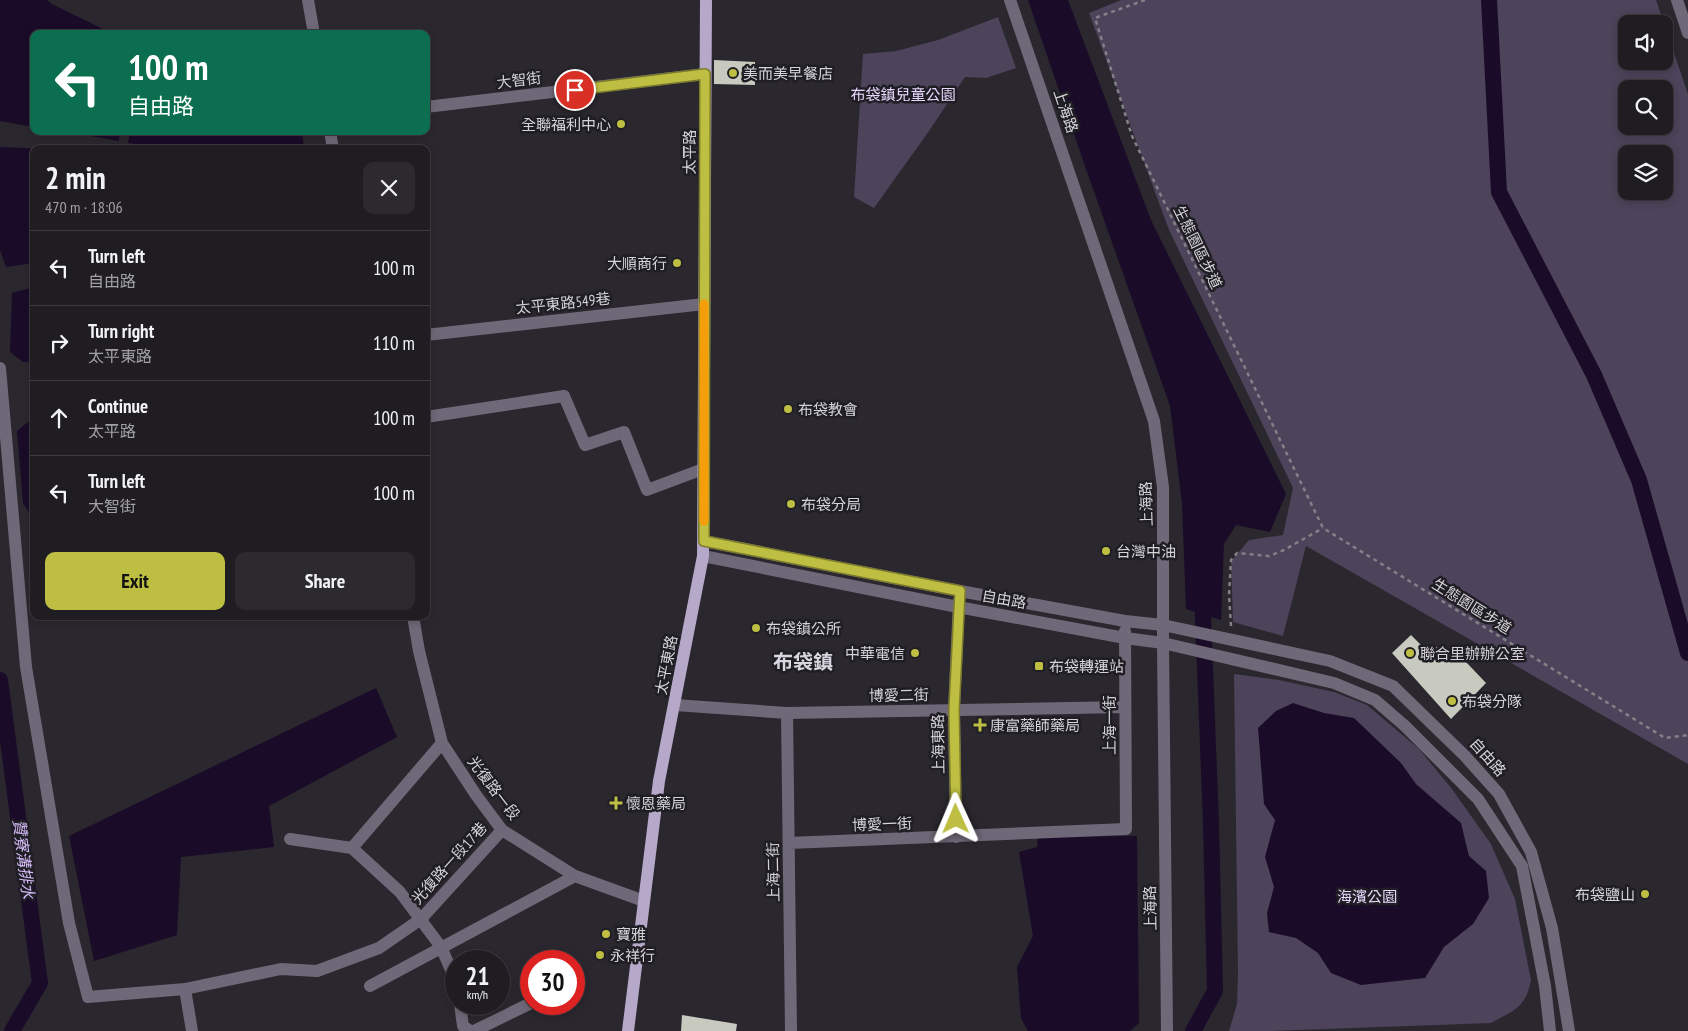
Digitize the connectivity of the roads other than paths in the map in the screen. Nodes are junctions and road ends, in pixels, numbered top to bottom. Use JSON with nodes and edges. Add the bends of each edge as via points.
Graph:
{"nodes":[{"id":1,"x":308,"y":0,"type":"edge"},
{"id":2,"x":706,"y":0,"type":"edge"},
{"id":3,"x":1010,"y":0,"type":"edge"},
{"id":4,"x":1677,"y":0,"type":"edge"},
{"id":5,"x":313,"y":30,"type":"edge"},
{"id":6,"x":1688,"y":33,"type":"edge"},
{"id":7,"x":705,"y":74,"type":"junction"},
{"id":8,"x":430,"y":108,"type":"edge"},
{"id":9,"x":704,"y":304,"type":"junction"},
{"id":10,"x":430,"y":335,"type":"edge"},
{"id":11,"x":0,"y":368,"type":"edge"},
{"id":12,"x":430,"y":416,"type":"edge"},
{"id":13,"x":703,"y":469,"type":"junction"},
{"id":14,"x":704,"y":541,"type":"junction"},
{"id":15,"x":703,"y":556,"type":"junction"},
{"id":16,"x":960,"y":591,"type":"junction"},
{"id":17,"x":958,"y":607,"type":"junction"},
{"id":18,"x":414,"y":620,"type":"edge"},
{"id":19,"x":1125,"y":621,"type":"junction"},
{"id":20,"x":1163,"y":625,"type":"junction"},
{"id":21,"x":1125,"y":638,"type":"junction"},
{"id":22,"x":1163,"y":643,"type":"junction"},
{"id":23,"x":675,"y":705,"type":"junction"},
{"id":24,"x":1125,"y":707,"type":"junction"},
{"id":25,"x":954,"y":710,"type":"junction"},
{"id":26,"x":787,"y":713,"type":"junction"},
{"id":27,"x":442,"y":743,"type":"junction"},
{"id":28,"x":1126,"y":829,"type":"joint"},
{"id":29,"x":502,"y":830,"type":"junction"},
{"id":30,"x":956,"y":837,"type":"junction"},
{"id":31,"x":290,"y":839,"type":"dead end"},
{"id":32,"x":788,"y":843,"type":"junction"},
{"id":33,"x":352,"y":848,"type":"junction"},
{"id":34,"x":575,"y":876,"type":"junction"},
{"id":35,"x":644,"y":901,"type":"junction"},
{"id":36,"x":421,"y":919,"type":"junction"},
{"id":37,"x":441,"y":947,"type":"junction"},
{"id":38,"x":445,"y":956,"type":"edge"},
{"id":39,"x":370,"y":986,"type":"dead end"},
{"id":40,"x":185,"y":989,"type":"junction"},
{"id":41,"x":520,"y":1008,"type":"edge"},
{"id":42,"x":462,"y":1015,"type":"edge"},
{"id":43,"x":192,"y":1031,"type":"edge"},
{"id":44,"x":472,"y":1031,"type":"edge"},
{"id":45,"x":628,"y":1031,"type":"edge"},
{"id":46,"x":791,"y":1031,"type":"edge"},
{"id":47,"x":1167,"y":1031,"type":"edge"},
{"id":48,"x":1550,"y":1031,"type":"edge"},
{"id":49,"x":1569,"y":1031,"type":"edge"}],
"edges":[{"from":1,"to":5,"type":"street"},
{"from":2,"to":7,"type":"main road","name":"太平路"},
{"from":3,"to":20,"type":"street","name":"上海路","via":[[1154,421],[1163,487]]},
{"from":4,"to":6,"type":"street"},
{"from":7,"to":8,"type":"street","name":"大智街"},
{"from":7,"to":9,"type":"main road","name":"太平路"},
{"from":9,"to":10,"type":"street","name":"太平東路549巷"},
{"from":9,"to":13,"type":"main road","name":"太平東路"},
{"from":11,"to":40,"type":"street","name":"光復路一段17巷","via":[[26,667],[69,923],[88,997]]},
{"from":12,"to":13,"type":"street","via":[[564,396],[585,445],[624,432],[647,490]]},
{"from":13,"to":14,"type":"main road","name":"太平東路"},
{"from":14,"to":15,"type":"main road","name":"太平東路"},
{"from":14,"to":16,"type":"street","name":"自由路"},
{"from":15,"to":17,"type":"street","name":"自由路"},
{"from":15,"to":23,"type":"main road","name":"太平東路"},
{"from":16,"to":17,"type":"street","name":"上海東路"},
{"from":16,"to":19,"type":"street","name":"自由路"},
{"from":17,"to":21,"type":"street","name":"自由路"},
{"from":17,"to":25,"type":"street","name":"上海東路"},
{"from":18,"to":27,"type":"street","name":"光復路一段"},
{"from":19,"to":20,"type":"street","name":"自由路"},
{"from":19,"to":21,"type":"street","name":"上海一街"},
{"from":20,"to":22,"type":"street","name":"上海路"},
{"from":20,"to":49,"type":"street","name":"自由路","via":[[1330,661],[1393,686],[1465,756],[1499,794],[1531,852],[1552,928]]},
{"from":21,"to":22,"type":"street","name":"自由路"},
{"from":21,"to":24,"type":"street","name":"上海一街"},
{"from":22,"to":47,"type":"street","name":"上海路"},
{"from":22,"to":48,"type":"street","name":"自由路","via":[[1334,683],[1375,700],[1478,799],[1522,866],[1546,986]]},
{"from":23,"to":26,"type":"street","name":"博愛二街"},
{"from":23,"to":35,"type":"main road","name":"太平東路","via":[[659,780]]},
{"from":24,"to":25,"type":"street","name":"博愛二街"},
{"from":24,"to":28,"type":"street","name":"上海一街"},
{"from":25,"to":26,"type":"street","name":"博愛二街"},
{"from":25,"to":30,"type":"street","name":"上海東路"},
{"from":26,"to":32,"type":"street","name":"上海二街"},
{"from":27,"to":29,"type":"street","name":"光復路一段"},
{"from":27,"to":33,"type":"street"},
{"from":28,"to":30,"type":"street","name":"博愛一街"},
{"from":29,"to":34,"type":"street","name":"光復路一段"},
{"from":29,"to":36,"type":"street","name":"光復路一段17巷"},
{"from":30,"to":32,"type":"street","name":"博愛一街"},
{"from":31,"to":33,"type":"street"},
{"from":32,"to":46,"type":"street","name":"上海二街"},
{"from":33,"to":36,"type":"street","via":[[400,892]]},
{"from":34,"to":35,"type":"street","name":"光復路一段"},
{"from":34,"to":37,"type":"street"},
{"from":35,"to":45,"type":"main road","name":"太平東路"},
{"from":36,"to":37,"type":"street"},
{"from":36,"to":40,"type":"street","name":"光復路一段17巷","via":[[379,948],[317,971],[281,969]]},
{"from":37,"to":38,"type":"street"},
{"from":37,"to":39,"type":"street"},
{"from":40,"to":43,"type":"street"},
{"from":41,"to":44,"type":"street"},
{"from":42,"to":44,"type":"street","via":[[464,1026]]}]}
